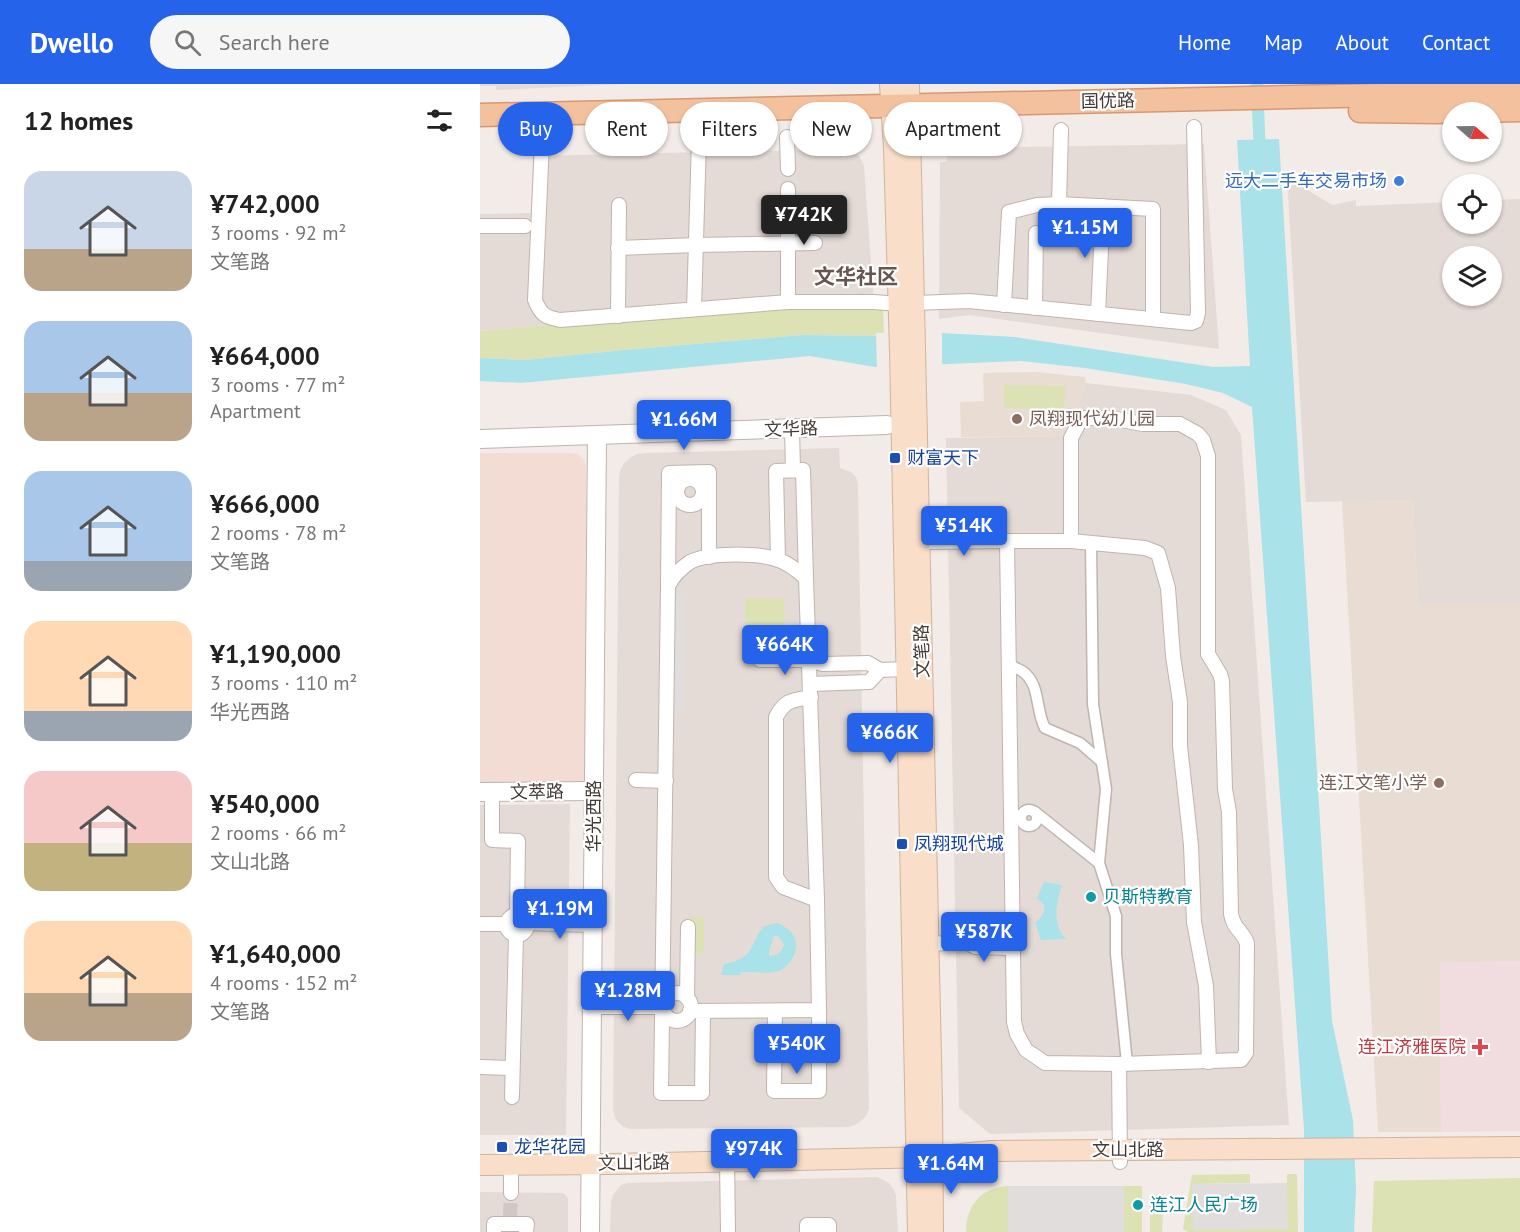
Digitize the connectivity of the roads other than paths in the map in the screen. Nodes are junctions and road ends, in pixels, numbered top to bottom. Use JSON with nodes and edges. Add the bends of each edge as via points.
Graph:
{"nodes":[{"id":1,"x":1298,"y":90,"type":"edge"},
{"id":2,"x":1520,"y":92,"type":"edge"},
{"id":3,"x":884,"y":103,"type":"edge"},
{"id":4,"x":884,"y":104,"type":"edge"},
{"id":5,"x":1022,"y":104,"type":"edge"},
{"id":6,"x":1273,"y":105,"type":"junction"},
{"id":7,"x":1515,"y":112,"type":"edge"},
{"id":8,"x":480,"y":115,"type":"edge"},
{"id":9,"x":1194,"y":127,"type":"dead end"},
{"id":10,"x":480,"y":129,"type":"edge"},
{"id":11,"x":1061,"y":130,"type":"dead end"},
{"id":12,"x":787,"y":137,"type":"dead end"},
{"id":13,"x":541,"y":156,"type":"edge"},
{"id":14,"x":699,"y":156,"type":"edge"},
{"id":15,"x":903,"y":156,"type":"edge"},
{"id":16,"x":788,"y":169,"type":"dead end"},
{"id":17,"x":788,"y":189,"type":"dead end"},
{"id":18,"x":1059,"y":204,"type":"junction"},
{"id":19,"x":619,"y":205,"type":"dead end"},
{"id":20,"x":1103,"y":206,"type":"junction"},
{"id":21,"x":480,"y":226,"type":"edge"},
{"id":22,"x":525,"y":226,"type":"dead end"},
{"id":23,"x":1036,"y":232,"type":"dead end"},
{"id":24,"x":788,"y":243,"type":"junction"},
{"id":25,"x":815,"y":243,"type":"dead end"},
{"id":26,"x":696,"y":245,"type":"junction"},
{"id":27,"x":618,"y":248,"type":"junction"},
{"id":28,"x":788,"y":302,"type":"junction"},
{"id":29,"x":907,"y":303,"type":"junction"},
{"id":30,"x":1004,"y":305,"type":"junction"},
{"id":31,"x":1035,"y":308,"type":"junction"},
{"id":32,"x":694,"y":309,"type":"junction"},
{"id":33,"x":1098,"y":314,"type":"junction"},
{"id":34,"x":618,"y":316,"type":"junction"},
{"id":35,"x":1153,"y":319,"type":"junction"},
{"id":36,"x":903,"y":351,"type":"junction"},
{"id":37,"x":887,"y":425,"type":"dead end"},
{"id":38,"x":792,"y":429,"type":"junction"},
{"id":39,"x":597,"y":436,"type":"junction"},
{"id":40,"x":480,"y":439,"type":"edge"},
{"id":41,"x":793,"y":470,"type":"junction"},
{"id":42,"x":673,"y":492,"type":"junction"},
{"id":43,"x":706,"y":492,"type":"junction"},
{"id":44,"x":1007,"y":541,"type":"junction"},
{"id":45,"x":1071,"y":541,"type":"junction"},
{"id":46,"x":920,"y":542,"type":"junction"},
{"id":47,"x":1091,"y":543,"type":"junction"},
{"id":48,"x":709,"y":557,"type":"junction"},
{"id":49,"x":778,"y":560,"type":"junction"},
{"id":50,"x":806,"y":578,"type":"junction"},
{"id":51,"x":668,"y":586,"type":"junction"},
{"id":52,"x":760,"y":660,"type":"dead end"},
{"id":53,"x":809,"y":660,"type":"junction"},
{"id":54,"x":1009,"y":664,"type":"junction"},
{"id":55,"x":907,"y":669,"type":"junction"},
{"id":56,"x":880,"y":670,"type":"junction"},
{"id":57,"x":811,"y":690,"type":"junction"},
{"id":58,"x":1102,"y":762,"type":"junction"},
{"id":59,"x":636,"y":780,"type":"dead end"},
{"id":60,"x":666,"y":781,"type":"junction"},
{"id":61,"x":594,"y":791,"type":"junction"},
{"id":62,"x":486,"y":792,"type":"edge"},
{"id":63,"x":1016,"y":818,"type":"junction"},
{"id":64,"x":1099,"y":863,"type":"junction"},
{"id":65,"x":817,"y":900,"type":"junction"},
{"id":66,"x":480,"y":924,"type":"edge"},
{"id":67,"x":517,"y":924,"type":"junction"},
{"id":68,"x":593,"y":925,"type":"junction"},
{"id":69,"x":688,"y":927,"type":"dead end"},
{"id":70,"x":1013,"y":932,"type":"junction"},
{"id":71,"x":966,"y":942,"type":"junction"},
{"id":72,"x":928,"y":944,"type":"junction"},
{"id":73,"x":1013,"y":948,"type":"junction"},
{"id":74,"x":592,"y":1006,"type":"junction"},
{"id":75,"x":694,"y":1006,"type":"junction"},
{"id":76,"x":663,"y":1007,"type":"junction"},
{"id":77,"x":775,"y":1011,"type":"junction"},
{"id":78,"x":819,"y":1011,"type":"junction"},
{"id":79,"x":1209,"y":1062,"type":"junction"},
{"id":80,"x":1123,"y":1064,"type":"junction"},
{"id":81,"x":480,"y":1067,"type":"edge"},
{"id":82,"x":512,"y":1068,"type":"junction"},
{"id":83,"x":512,"y":1097,"type":"dead end"},
{"id":84,"x":1520,"y":1147,"type":"edge"},
{"id":85,"x":1382,"y":1154,"type":"junction"},
{"id":86,"x":1120,"y":1156,"type":"junction"},
{"id":87,"x":925,"y":1157,"type":"junction"},
{"id":88,"x":1520,"y":1159,"type":"edge"},
{"id":89,"x":727,"y":1161,"type":"junction"},
{"id":90,"x":591,"y":1164,"type":"junction"},
{"id":91,"x":480,"y":1165,"type":"edge"},
{"id":92,"x":511,"y":1165,"type":"junction"},
{"id":93,"x":511,"y":1192,"type":"tunnel mouth"},
{"id":94,"x":494,"y":1232,"type":"edge"},
{"id":95,"x":526,"y":1232,"type":"edge"},
{"id":96,"x":590,"y":1232,"type":"edge"},
{"id":97,"x":728,"y":1232,"type":"edge"},
{"id":98,"x":807,"y":1232,"type":"edge"},
{"id":99,"x":829,"y":1232,"type":"edge"},
{"id":100,"x":918,"y":1232,"type":"edge"},
{"id":101,"x":933,"y":1232,"type":"edge"}],
"edges":[{"from":1,"to":2,"type":"main road","name":"国优路"},
{"from":1,"to":6,"type":"main road","name":"国优路"},
{"from":3,"to":8,"type":"main road","name":"国优路"},
{"from":4,"to":10,"type":"main road","name":"国优路"},
{"from":5,"to":6,"type":"main road","name":"国优路"},
{"from":6,"to":7,"type":"main road","name":"国优路","via":[[1403,117],[1437,112]]},
{"from":9,"to":35,"type":"street","via":[[1198,313],[1191,323]]},
{"from":11,"to":18,"type":"street"},
{"from":12,"to":16,"type":"street"},
{"from":13,"to":34,"type":"street","via":[[535,300],[540,312],[560,320]]},
{"from":14,"to":26,"type":"street"},
{"from":15,"to":29,"type":"main road","name":"文笔路"},
{"from":17,"to":24,"type":"street"},
{"from":18,"to":20,"type":"street"},
{"from":18,"to":30,"type":"street","via":[[1009,212]]},
{"from":19,"to":27,"type":"street"},
{"from":20,"to":33,"type":"street"},
{"from":20,"to":35,"type":"street","via":[[1153,208]]},
{"from":21,"to":22,"type":"street"},
{"from":23,"to":31,"type":"street"},
{"from":24,"to":25,"type":"street"},
{"from":24,"to":26,"type":"street"},
{"from":24,"to":28,"type":"street"},
{"from":26,"to":27,"type":"street"},
{"from":26,"to":32,"type":"street"},
{"from":27,"to":34,"type":"street"},
{"from":28,"to":29,"type":"street"},
{"from":28,"to":32,"type":"street"},
{"from":29,"to":30,"type":"street","via":[[969,301]]},
{"from":29,"to":36,"type":"main road","name":"文笔路"},
{"from":30,"to":31,"type":"street"},
{"from":31,"to":33,"type":"street"},
{"from":32,"to":34,"type":"street"},
{"from":33,"to":35,"type":"street"},
{"from":36,"to":46,"type":"main road","name":"文笔路"},
{"from":36,"to":55,"type":"main road","name":"文笔路","via":[[895,480]]},
{"from":37,"to":38,"type":"street","name":"文华路"},
{"from":38,"to":39,"type":"street","name":"文华路"},
{"from":38,"to":41,"type":"street"},
{"from":39,"to":40,"type":"street","name":"文华路"},
{"from":39,"to":61,"type":"street","name":"华光西路"},
{"from":41,"to":49,"type":"street","via":[[776,471]]},
{"from":41,"to":50,"type":"street","via":[[803,470]]},
{"from":42,"to":43,"type":"street","via":[[688,505],[696,503]]},
{"from":42,"to":43,"type":"street","via":[[669,473],[689,476],[709,472]]},
{"from":42,"to":51,"type":"street"},
{"from":43,"to":48,"type":"street"},
{"from":44,"to":45,"type":"street"},
{"from":44,"to":46,"type":"street"},
{"from":44,"to":54,"type":"street"},
{"from":45,"to":47,"type":"street"},
{"from":45,"to":79,"type":"street","via":[[1071,438],[1081,419],[1180,424],[1203,440],[1208,456],[1208,654],[1222,681],[1232,923],[1247,943],[1246,1053],[1241,1060]]},
{"from":46,"to":72,"type":"main road","name":"文笔路"},
{"from":47,"to":58,"type":"street","via":[[1094,704]]},
{"from":47,"to":79,"type":"street","via":[[1158,554],[1168,588],[1180,702],[1194,922],[1206,986]]},
{"from":48,"to":49,"type":"street","via":[[752,554]]},
{"from":48,"to":51,"type":"street","via":[[691,562],[672,576]]},
{"from":49,"to":50,"type":"street"},
{"from":50,"to":53,"type":"street"},
{"from":51,"to":60,"type":"street"},
{"from":52,"to":53,"type":"street"},
{"from":53,"to":56,"type":"street","via":[[823,664],[868,663]]},
{"from":53,"to":57,"type":"street"},
{"from":54,"to":58,"type":"street","via":[[1024,672],[1034,685],[1045,728],[1080,743]]},
{"from":54,"to":63,"type":"street"},
{"from":55,"to":56,"type":"street"},
{"from":55,"to":87,"type":"main road","name":"文笔路","via":[[902,788]]},
{"from":56,"to":57,"type":"street","via":[[869,682]]},
{"from":57,"to":65,"type":"street"},
{"from":57,"to":65,"type":"street","via":[[782,706],[776,717],[776,877],[783,887]]},
{"from":58,"to":64,"type":"street","via":[[1106,789]]},
{"from":59,"to":60,"type":"street"},
{"from":60,"to":76,"type":"street"},
{"from":61,"to":62,"type":"street","name":"文萃路"},
{"from":61,"to":68,"type":"street","name":"华光西路"},
{"from":62,"to":67,"type":"street","via":[[492,840],[518,840]]},
{"from":63,"to":64,"type":"street","via":[[1033,826],[1035,812]]},
{"from":63,"to":70,"type":"street"},
{"from":64,"to":80,"type":"street","via":[[1116,916]]},
{"from":65,"to":78,"type":"street"},
{"from":66,"to":67,"type":"street"},
{"from":67,"to":68,"type":"street"},
{"from":67,"to":82,"type":"street"},
{"from":68,"to":74,"type":"street","name":"华光西路"},
{"from":69,"to":75,"type":"street"},
{"from":70,"to":71,"type":"street","via":[[976,934]]},
{"from":70,"to":73,"type":"street"},
{"from":71,"to":72,"type":"street"},
{"from":71,"to":73,"type":"street","via":[[975,947]]},
{"from":72,"to":87,"type":"main road","name":"文笔路"},
{"from":73,"to":80,"type":"street","via":[[1014,1022],[1026,1050],[1045,1063]]},
{"from":74,"to":76,"type":"street"},
{"from":74,"to":90,"type":"street","name":"华光西路"},
{"from":75,"to":76,"type":"street","via":[[679,994],[666,998]]},
{"from":75,"to":76,"type":"street","via":[[686,1018],[673,1021]]},
{"from":75,"to":76,"type":"street","via":[[702,1093],[662,1093]]},
{"from":75,"to":77,"type":"street"},
{"from":77,"to":78,"type":"street"},
{"from":77,"to":78,"type":"street","via":[[774,1091],[819,1091]]},
{"from":79,"to":80,"type":"street"},
{"from":80,"to":86,"type":"street"},
{"from":81,"to":82,"type":"street"},
{"from":82,"to":83,"type":"street"},
{"from":84,"to":85,"type":"main road"},
{"from":85,"to":86,"type":"main road","name":"文山北路"},
{"from":85,"to":88,"type":"main road"},
{"from":86,"to":87,"type":"main road","name":"文山北路","via":[[991,1151]]},
{"from":87,"to":89,"type":"main road","name":"文山北路"},
{"from":87,"to":100,"type":"main road","name":"文笔路"},
{"from":87,"to":101,"type":"main road","name":"文笔路"},
{"from":89,"to":90,"type":"main road","name":"文山北路"},
{"from":89,"to":97,"type":"street"},
{"from":90,"to":92,"type":"main road","name":"文山北路"},
{"from":90,"to":96,"type":"street","name":"华光西路"},
{"from":91,"to":92,"type":"main road","name":"文山北路"},
{"from":92,"to":93,"type":"street"},
{"from":94,"to":95,"type":"street","via":[[494,1224],[510,1220],[526,1224]]},
{"from":98,"to":99,"type":"street","via":[[807,1225],[829,1225]]}]}
